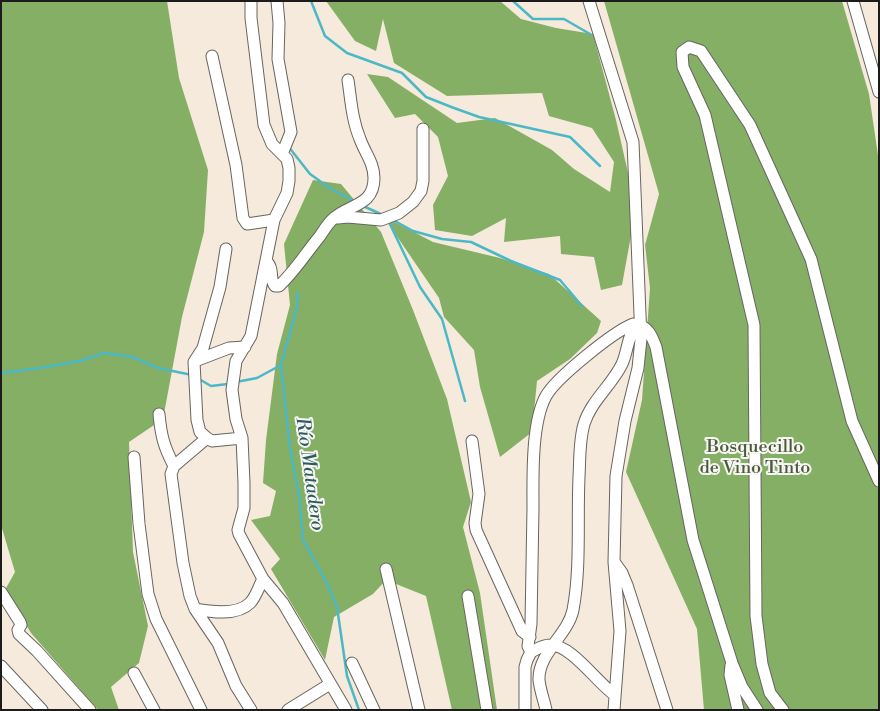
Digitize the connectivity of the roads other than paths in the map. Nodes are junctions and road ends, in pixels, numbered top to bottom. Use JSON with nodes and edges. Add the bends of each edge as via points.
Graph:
{"nodes":[{"id":1,"x":251,"y":1,"type":"edge"},
{"id":2,"x":276,"y":1,"type":"edge"},
{"id":3,"x":589,"y":1,"type":"edge"},
{"id":4,"x":852,"y":1,"type":"edge"},
{"id":5,"x":212,"y":56,"type":"dead end"},
{"id":6,"x":348,"y":80,"type":"dead end"},
{"id":7,"x":879,"y":92,"type":"edge"},
{"id":8,"x":423,"y":129,"type":"dead end"},
{"id":9,"x":282,"y":154,"type":"junction"},
{"id":10,"x":333,"y":219,"type":"junction"},
{"id":11,"x":274,"y":220,"type":"junction"},
{"id":12,"x":226,"y":249,"type":"dead end"},
{"id":13,"x":267,"y":262,"type":"junction"},
{"id":14,"x":639,"y":325,"type":"junction"},
{"id":15,"x":245,"y":347,"type":"junction"},
{"id":16,"x":194,"y":362,"type":"junction"},
{"id":17,"x":159,"y":414,"type":"dead end"},
{"id":18,"x":207,"y":438,"type":"junction"},
{"id":19,"x":242,"y":438,"type":"junction"},
{"id":20,"x":472,"y":441,"type":"dead end"},
{"id":21,"x":134,"y":457,"type":"dead end"},
{"id":22,"x":174,"y":466,"type":"junction"},
{"id":23,"x":879,"y":481,"type":"edge"},
{"id":24,"x":614,"y":562,"type":"junction"},
{"id":25,"x":386,"y":569,"type":"dead end"},
{"id":26,"x":264,"y":578,"type":"junction"},
{"id":27,"x":1,"y":592,"type":"edge"},
{"id":28,"x":468,"y":596,"type":"dead end"},
{"id":29,"x":195,"y":609,"type":"junction"},
{"id":30,"x":530,"y":637,"type":"junction"},
{"id":31,"x":553,"y":645,"type":"junction"},
{"id":32,"x":531,"y":652,"type":"junction"},
{"id":33,"x":352,"y":663,"type":"dead end"},
{"id":34,"x":732,"y":663,"type":"junction"},
{"id":35,"x":1,"y":666,"type":"edge"},
{"id":36,"x":134,"y":673,"type":"dead end"},
{"id":37,"x":330,"y":684,"type":"junction"},
{"id":38,"x":615,"y":695,"type":"junction"},
{"id":39,"x":42,"y":710,"type":"edge"},
{"id":40,"x":90,"y":710,"type":"edge"},
{"id":41,"x":154,"y":710,"type":"edge"},
{"id":42,"x":201,"y":710,"type":"edge"},
{"id":43,"x":251,"y":710,"type":"edge"},
{"id":44,"x":288,"y":710,"type":"edge"},
{"id":45,"x":346,"y":710,"type":"edge"},
{"id":46,"x":374,"y":710,"type":"edge"},
{"id":47,"x":419,"y":710,"type":"edge"},
{"id":48,"x":487,"y":710,"type":"edge"},
{"id":49,"x":524,"y":710,"type":"edge"},
{"id":50,"x":546,"y":710,"type":"edge"},
{"id":51,"x":614,"y":710,"type":"edge"},
{"id":52,"x":667,"y":710,"type":"edge"},
{"id":53,"x":738,"y":710,"type":"edge"},
{"id":54,"x":757,"y":710,"type":"edge"},
{"id":55,"x":784,"y":710,"type":"edge"}],
"edges":[{"from":1,"to":9,"type":"street","via":[[264,125],[272,144]]},
{"from":2,"to":9,"type":"street","via":[[278,60],[291,132]]},
{"from":3,"to":14,"type":"street","via":[[633,142]]},
{"from":4,"to":7,"type":"street"},
{"from":5,"to":11,"type":"street","via":[[236,165],[243,218],[247,224]]},
{"from":6,"to":10,"type":"street","via":[[353,117],[371,160],[374,181],[366,201]]},
{"from":8,"to":10,"type":"street","via":[[423,181],[413,202],[399,213],[381,220]]},
{"from":9,"to":11,"type":"street","via":[[287,159],[289,181]]},
{"from":10,"to":13,"type":"street","via":[[278,286],[272,283],[271,268]]},
{"from":11,"to":13,"type":"street"},
{"from":12,"to":16,"type":"street","via":[[204,348]]},
{"from":13,"to":15,"type":"street","via":[[255,323]]},
{"from":14,"to":24,"type":"street","via":[[641,354],[616,476]]},
{"from":14,"to":30,"type":"street","via":[[633,324],[616,333],[570,370],[554,385],[540,408],[533,455]]},
{"from":14,"to":31,"type":"street","via":[[630,337],[622,363],[584,423],[574,601],[568,624]]},
{"from":14,"to":34,"type":"street","via":[[649,331],[656,347],[693,540]]},
{"from":15,"to":16,"type":"street","via":[[229,348]]},
{"from":15,"to":19,"type":"street","via":[[236,361],[232,390]]},
{"from":16,"to":18,"type":"street","via":[[198,427]]},
{"from":17,"to":22,"type":"street","via":[[161,435]]},
{"from":18,"to":19,"type":"street","via":[[217,441]]},
{"from":18,"to":22,"type":"street"},
{"from":19,"to":26,"type":"street","via":[[244,508],[238,534]]},
{"from":20,"to":30,"type":"street","via":[[479,494],[476,530],[522,631]]},
{"from":21,"to":42,"type":"street","via":[[148,594],[156,619]]},
{"from":22,"to":29,"type":"street","via":[[171,474],[183,563]]},
{"from":23,"to":55,"type":"street","via":[[852,421],[811,259],[750,125],[700,51],[689,47],[682,52],[683,67],[705,115],[754,325],[756,616],[762,664],[770,693]]},
{"from":24,"to":38,"type":"street","via":[[620,631]]},
{"from":24,"to":52,"type":"street","via":[[627,585]]},
{"from":25,"to":47,"type":"street"},
{"from":26,"to":29,"type":"street","via":[[249,604],[239,610],[213,612]]},
{"from":26,"to":37,"type":"street","via":[[283,602]]},
{"from":27,"to":40,"type":"street","via":[[20,622],[19,634]]},
{"from":28,"to":48,"type":"street"},
{"from":29,"to":43,"type":"street","via":[[218,643],[236,686]]},
{"from":30,"to":32,"type":"street","via":[[528,646]]},
{"from":31,"to":32,"type":"street"},
{"from":31,"to":38,"type":"street","via":[[571,654]]},
{"from":31,"to":50,"type":"street","via":[[542,664],[539,680]]},
{"from":32,"to":49,"type":"street","via":[[526,667]]},
{"from":33,"to":46,"type":"street"},
{"from":34,"to":53,"type":"street","via":[[730,676]]},
{"from":34,"to":54,"type":"street"},
{"from":35,"to":39,"type":"street"},
{"from":36,"to":41,"type":"street"},
{"from":37,"to":44,"type":"street"},
{"from":37,"to":45,"type":"street"},
{"from":38,"to":51,"type":"street"}]}
